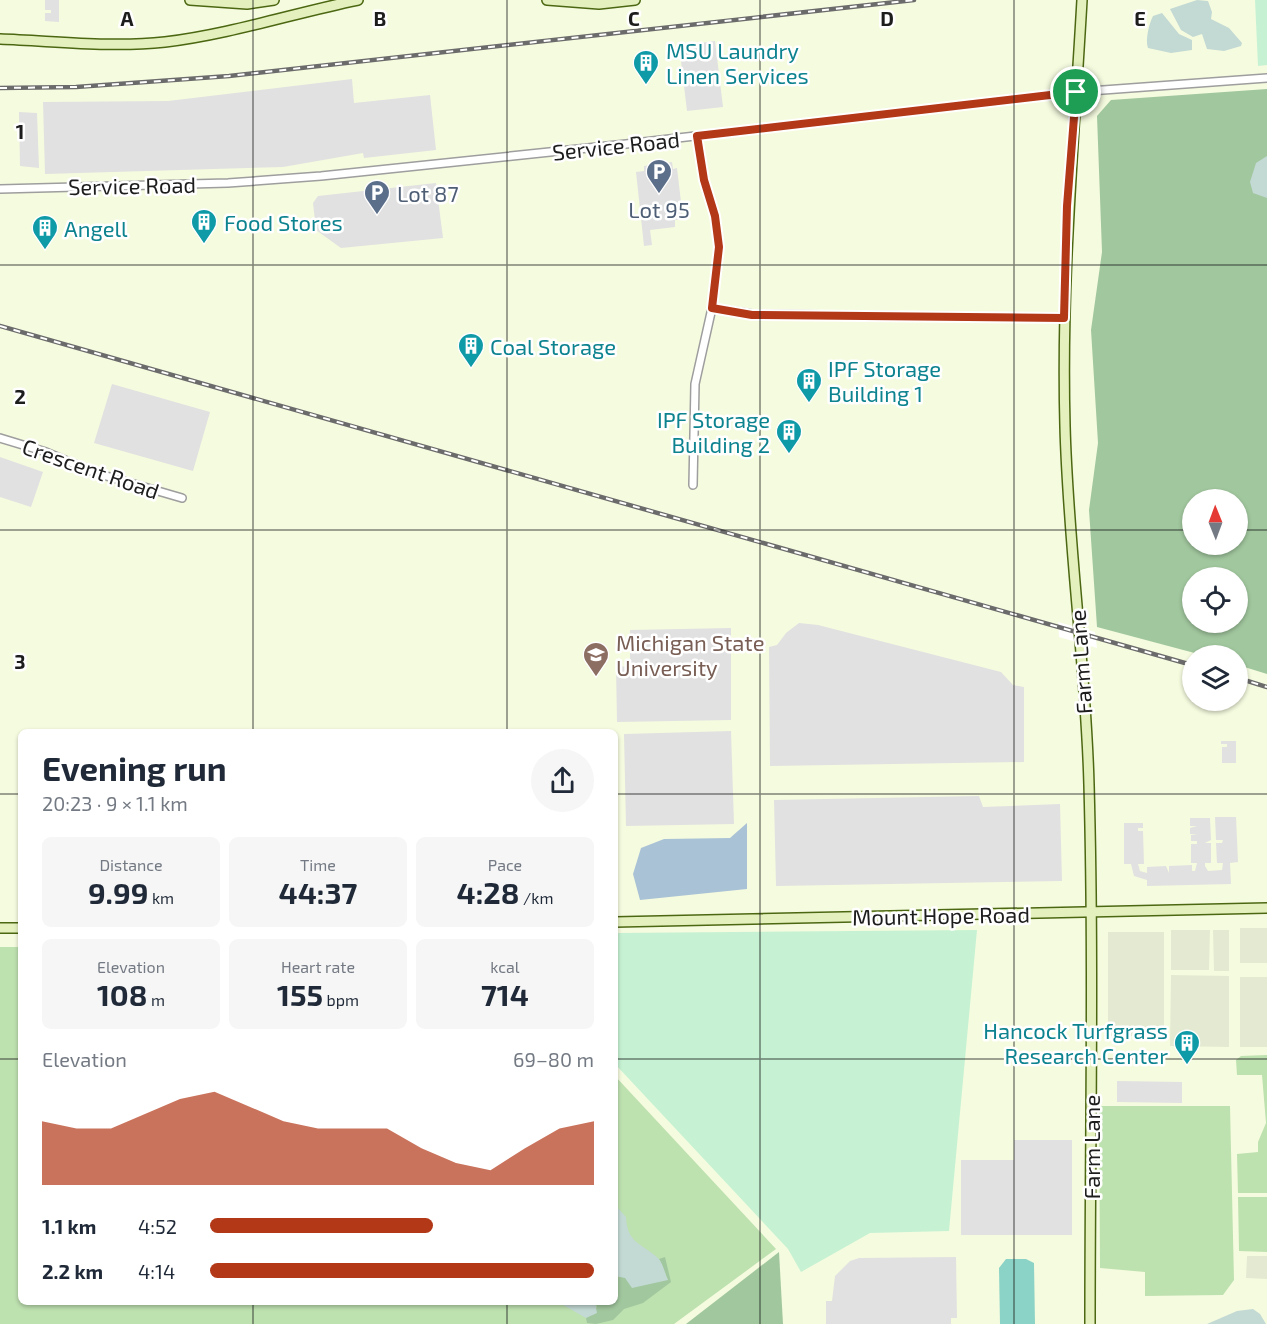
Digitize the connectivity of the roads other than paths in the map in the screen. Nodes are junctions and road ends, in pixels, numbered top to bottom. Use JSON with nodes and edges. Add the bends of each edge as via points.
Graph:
{"nodes":[{"id":1,"x":190,"y":0,"type":"edge"},
{"id":2,"x":274,"y":0,"type":"edge"},
{"id":3,"x":358,"y":0,"type":"edge"},
{"id":4,"x":547,"y":0,"type":"edge"},
{"id":5,"x":635,"y":0,"type":"edge"},
{"id":6,"x":1082,"y":0,"type":"edge"},
{"id":7,"x":346,"y":1,"type":"edge"},
{"id":8,"x":620,"y":1,"type":"edge"},
{"id":9,"x":0,"y":39,"type":"edge"},
{"id":10,"x":1267,"y":78,"type":"edge"},
{"id":11,"x":1076,"y":92,"type":"junction"},
{"id":12,"x":697,"y":136,"type":"junction"},
{"id":13,"x":0,"y":189,"type":"edge"},
{"id":14,"x":712,"y":308,"type":"junction"},
{"id":15,"x":1064,"y":318,"type":"junction"},
{"id":16,"x":0,"y":438,"type":"edge"},
{"id":17,"x":693,"y":485,"type":"dead end"},
{"id":18,"x":182,"y":498,"type":"dead end"},
{"id":19,"x":1267,"y":908,"type":"edge"},
{"id":20,"x":1091,"y":912,"type":"junction"},
{"id":21,"x":618,"y":922,"type":"edge"},
{"id":22,"x":0,"y":928,"type":"edge"},
{"id":23,"x":18,"y":928,"type":"edge"},
{"id":24,"x":1090,"y":1324,"type":"edge"}],
"edges":[{"from":1,"to":2,"type":"street","via":[[247,4]]},
{"from":3,"to":7,"type":"street"},
{"from":4,"to":8,"type":"street","via":[[599,4]]},
{"from":5,"to":8,"type":"street"},
{"from":6,"to":11,"type":"street","name":"Farm Lane"},
{"from":7,"to":9,"type":"street","via":[[164,42],[107,44]]},
{"from":10,"to":11,"type":"street","name":"Service Road"},
{"from":11,"to":12,"type":"street","name":"Service Road"},
{"from":11,"to":15,"type":"street","name":"Farm Lane"},
{"from":12,"to":13,"type":"street","name":"Service Road","via":[[309,177]]},
{"from":12,"to":14,"type":"street","via":[[719,247]]},
{"from":14,"to":15,"type":"street","via":[[752,315]]},
{"from":14,"to":17,"type":"street","via":[[695,384]]},
{"from":15,"to":20,"type":"street","name":"Farm Lane","via":[[1065,428],[1089,778]]},
{"from":16,"to":18,"type":"street","name":"Crescent Road","via":[[96,473]]},
{"from":19,"to":20,"type":"street","name":"Mount Hope Road"},
{"from":20,"to":21,"type":"street","name":"Mount Hope Road"},
{"from":20,"to":24,"type":"street","name":"Farm Lane"},
{"from":22,"to":23,"type":"street"}]}
